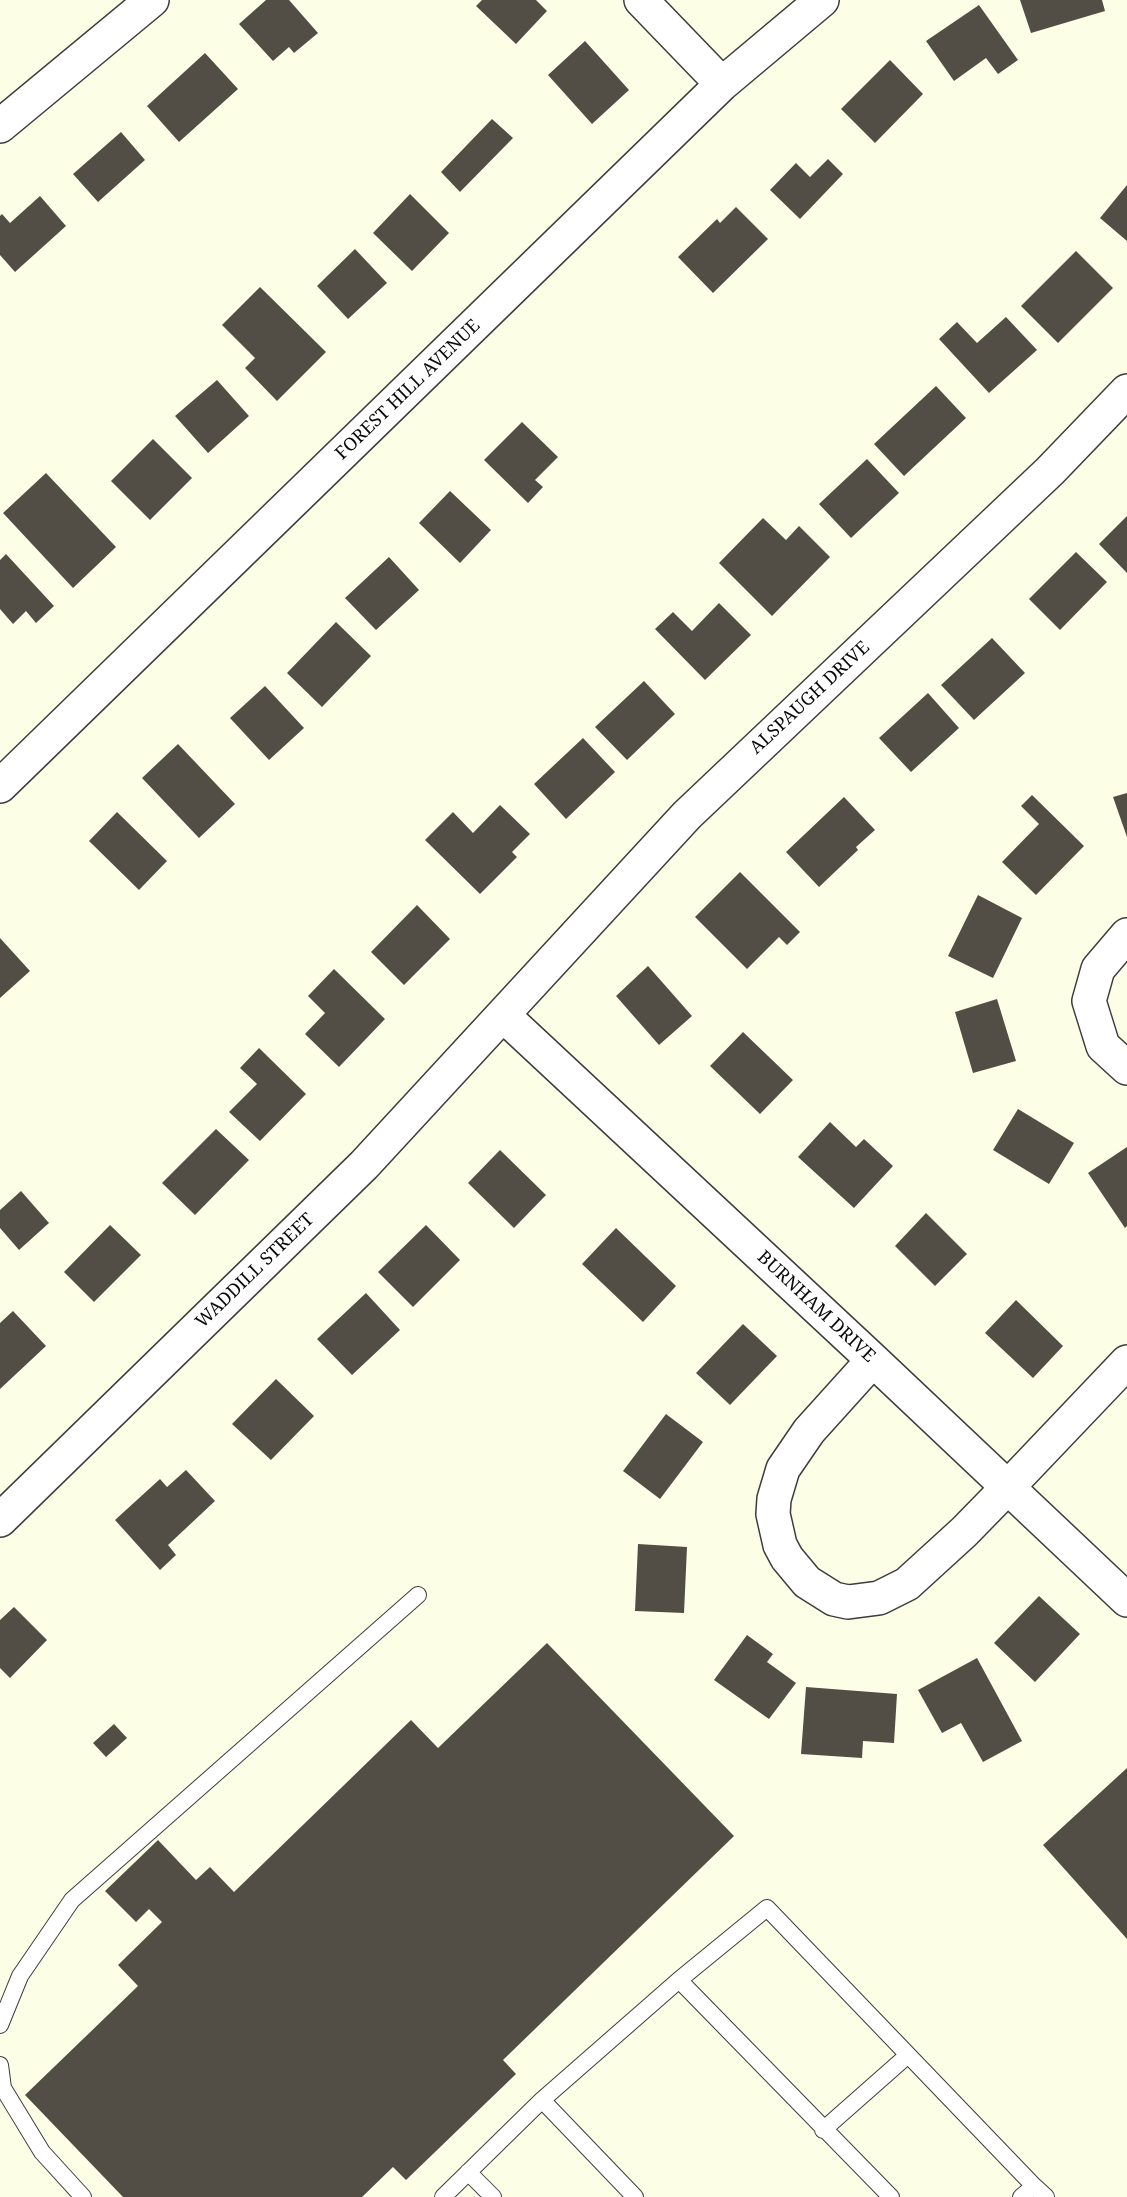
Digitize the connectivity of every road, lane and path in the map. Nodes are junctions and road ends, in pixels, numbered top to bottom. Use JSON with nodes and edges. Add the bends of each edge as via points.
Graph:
{"nodes":[{"id":1,"x":641,"y":0,"type":"edge"},
{"id":2,"x":822,"y":0,"type":"edge"},
{"id":3,"x":147,"y":1,"type":"edge"},
{"id":4,"x":722,"y":84,"type":"junction"},
{"id":5,"x":0,"y":125,"type":"edge"},
{"id":6,"x":1127,"y":391,"type":"edge"},
{"id":7,"x":0,"y":786,"type":"edge"},
{"id":8,"x":1127,"y":935,"type":"edge"},
{"id":9,"x":503,"y":1015,"type":"junction"},
{"id":10,"x":1127,"y":1068,"type":"edge"},
{"id":11,"x":873,"y":1360,"type":"junction"},
{"id":12,"x":1127,"y":1362,"type":"edge"},
{"id":13,"x":1007,"y":1488,"type":"junction"},
{"id":14,"x":0,"y":1520,"type":"edge"},
{"id":15,"x":418,"y":1595,"type":"dead end"},
{"id":16,"x":1127,"y":1600,"type":"edge"},
{"id":17,"x":679,"y":1980,"type":"junction"},
{"id":18,"x":0,"y":2025,"type":"edge"},
{"id":19,"x":908,"y":2055,"type":"junction"},
{"id":20,"x":0,"y":2065,"type":"edge"},
{"id":21,"x":542,"y":2100,"type":"junction"},
{"id":22,"x":823,"y":2130,"type":"junction"},
{"id":23,"x":468,"y":2172,"type":"junction"},
{"id":24,"x":1034,"y":2193,"type":"edge"},
{"id":25,"x":83,"y":2197,"type":"edge"},
{"id":26,"x":443,"y":2197,"type":"edge"},
{"id":27,"x":493,"y":2197,"type":"edge"},
{"id":28,"x":635,"y":2197,"type":"edge"},
{"id":29,"x":891,"y":2197,"type":"edge"}],
"edges":[{"from":1,"to":4,"type":"street"},
{"from":2,"to":4,"type":"street","name":"FOREST HILL AVENUE"},
{"from":3,"to":5,"type":"street"},
{"from":4,"to":7,"type":"street","name":"FOREST HILL AVENUE"},
{"from":6,"to":9,"type":"street","name":"ALSPAUGH DRIVE","via":[[1040,480],[687,815]]},
{"from":8,"to":10,"type":"street","via":[[1098,969],[1089,1001],[1102,1046]]},
{"from":9,"to":11,"type":"street","name":"BURNHAM DRIVE"},
{"from":9,"to":14,"type":"street","name":"WADDILL STREET","via":[[364,1165]]},
{"from":11,"to":13,"type":"street","name":"BURNHAM DRIVE"},
{"from":11,"to":13,"type":"street","via":[[808,1431],[783,1469],[774,1499],[780,1545],[807,1582],[834,1599],[879,1598],[907,1584]]},
{"from":12,"to":13,"type":"street"},
{"from":13,"to":16,"type":"street","name":"BURNHAM DRIVE"},
{"from":15,"to":18,"type":"lane","via":[[72,1900],[20,1976]]},
{"from":17,"to":19,"type":"lane","via":[[767,1908]]},
{"from":17,"to":21,"type":"lane"},
{"from":17,"to":22,"type":"lane"},
{"from":19,"to":22,"type":"lane"},
{"from":19,"to":24,"type":"lane"},
{"from":20,"to":25,"type":"lane","via":[[3,2088],[42,2152]]},
{"from":21,"to":23,"type":"lane"},
{"from":21,"to":28,"type":"lane"},
{"from":22,"to":29,"type":"lane"},
{"from":23,"to":26,"type":"lane"},
{"from":23,"to":27,"type":"lane"}]}
